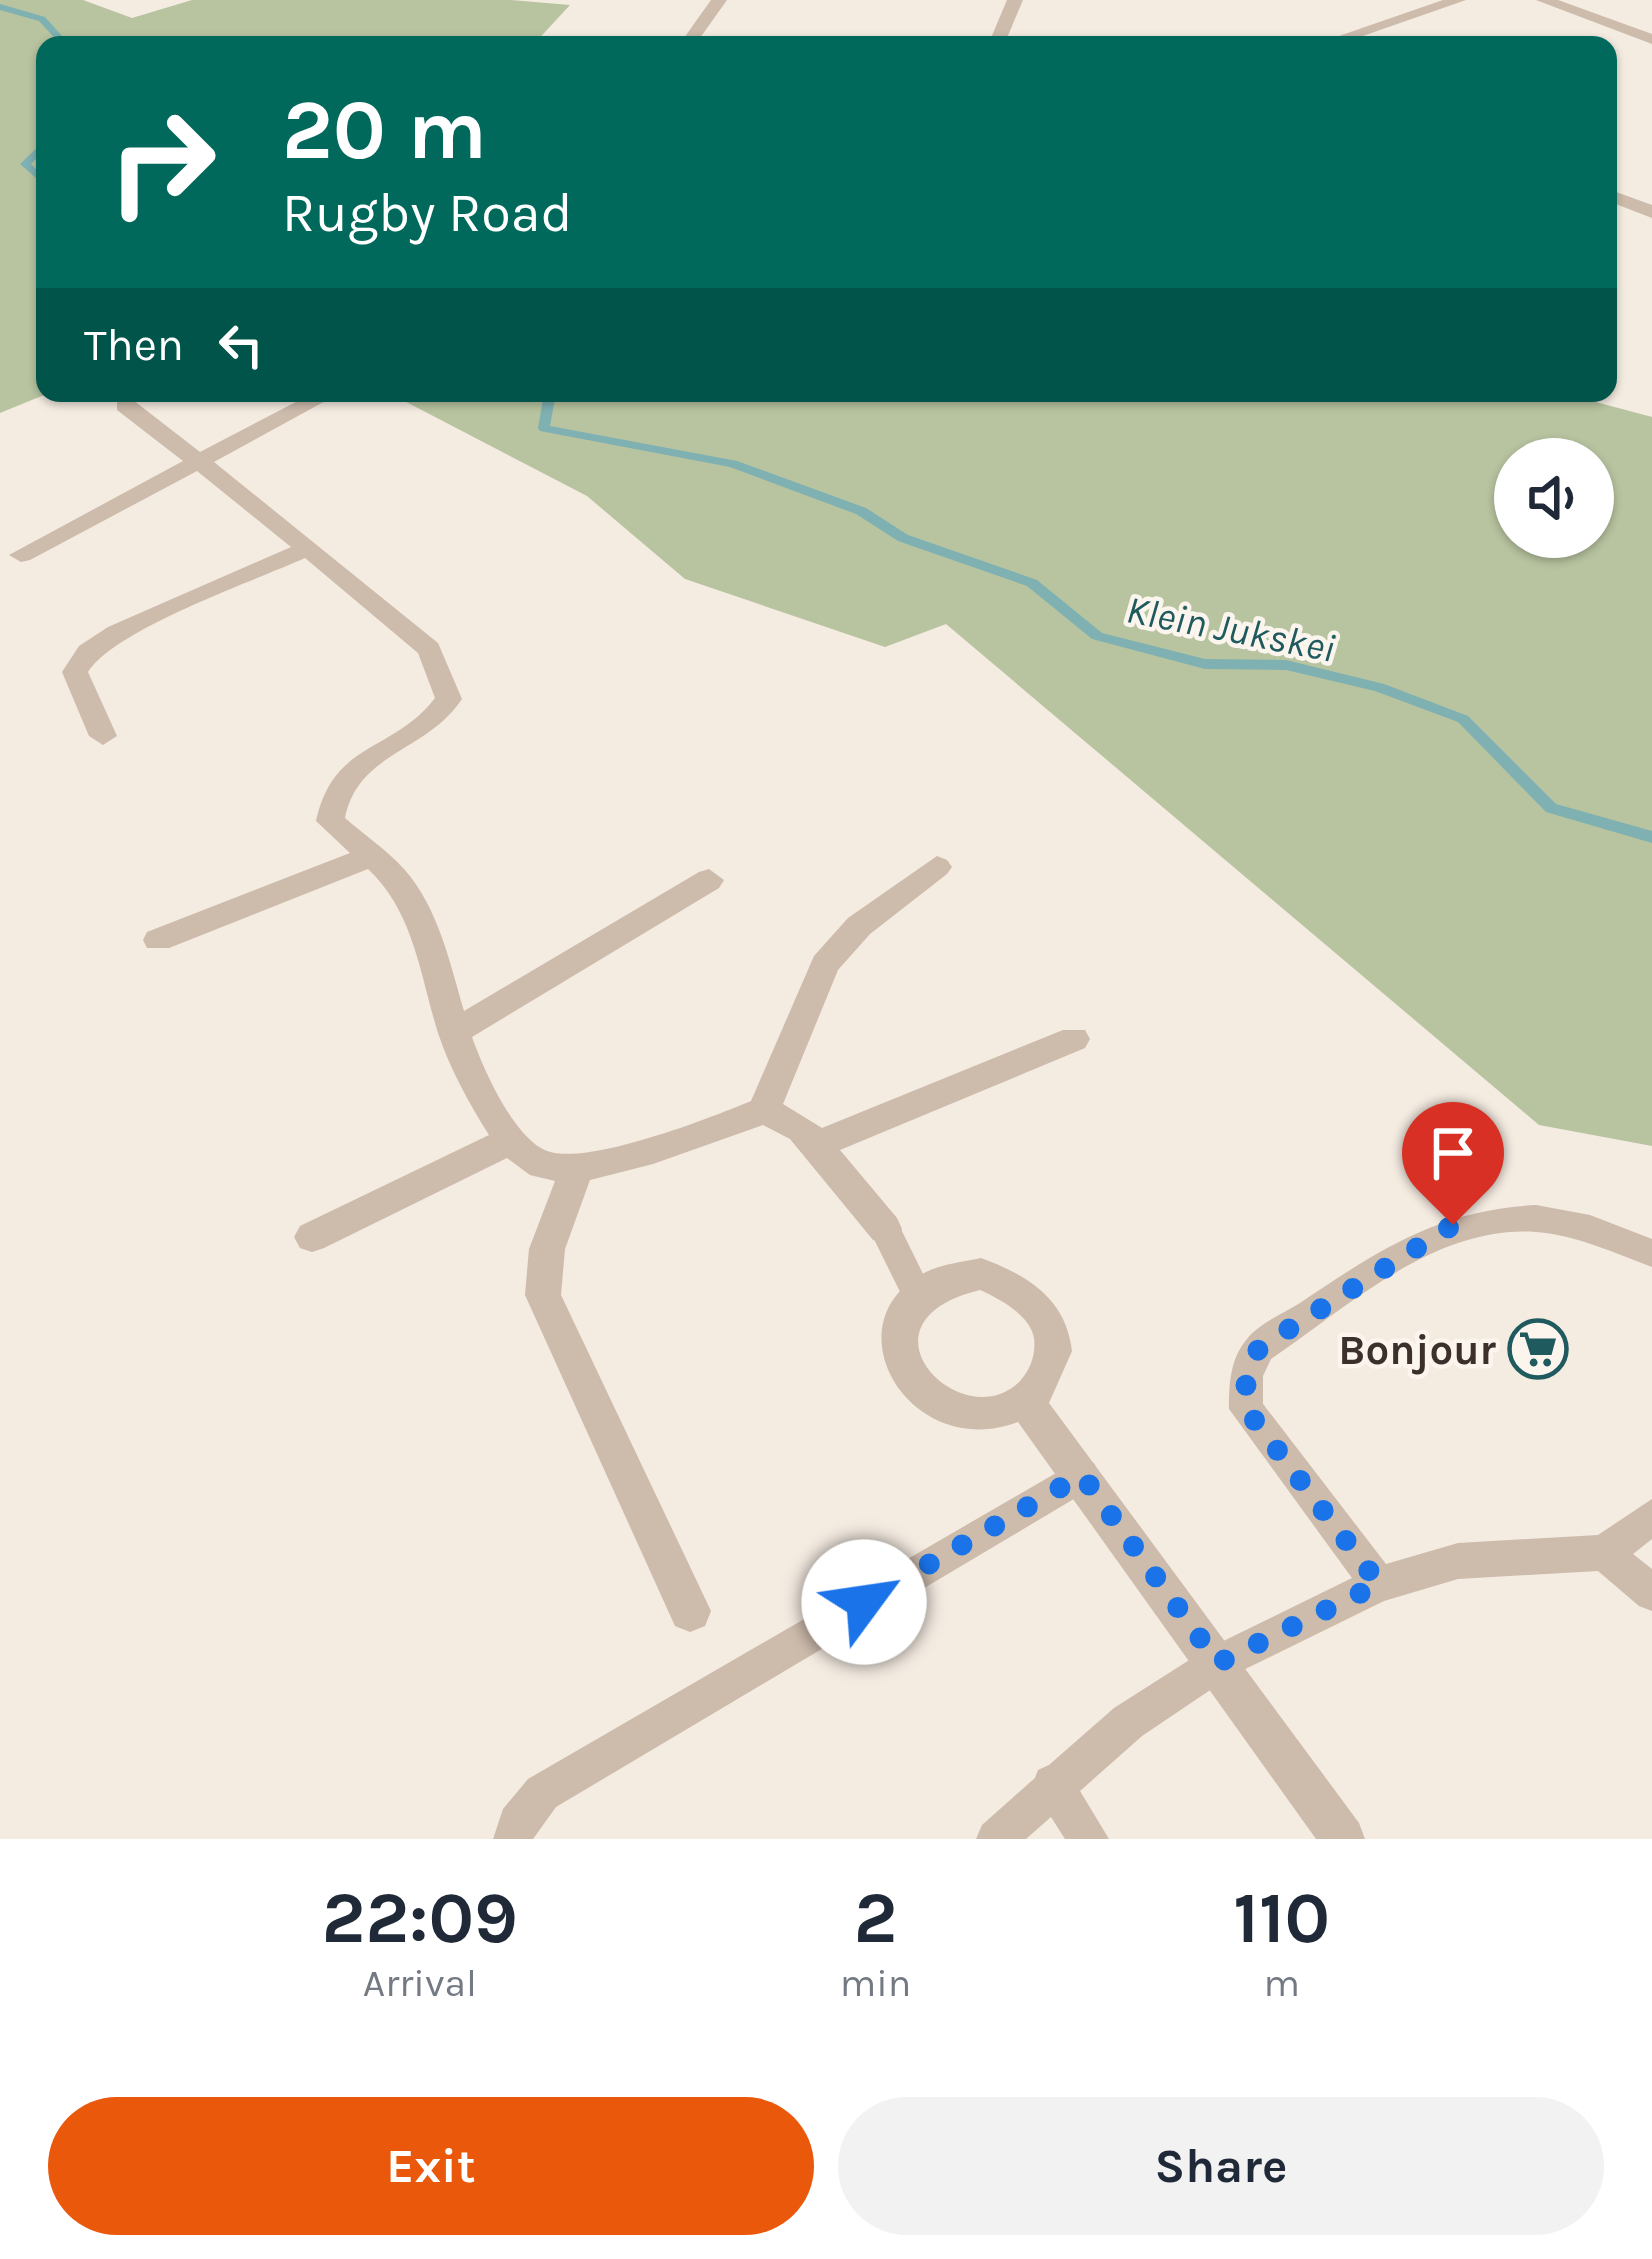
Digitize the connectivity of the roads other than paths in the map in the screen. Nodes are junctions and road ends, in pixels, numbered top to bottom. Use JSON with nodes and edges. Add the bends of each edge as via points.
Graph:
{"nodes":[{"id":1,"x":719,"y":0,"type":"edge"},
{"id":2,"x":1015,"y":0,"type":"edge"},
{"id":3,"x":1458,"y":0,"type":"edge"},
{"id":4,"x":1544,"y":0,"type":"edge"},
{"id":5,"x":693,"y":36,"type":"edge"},
{"id":6,"x":1000,"y":36,"type":"edge"},
{"id":7,"x":1349,"y":36,"type":"edge"},
{"id":8,"x":1652,"y":38,"type":"edge"},
{"id":9,"x":1617,"y":198,"type":"edge"},
{"id":10,"x":1652,"y":212,"type":"edge"},
{"id":11,"x":311,"y":402,"type":"edge"},
{"id":12,"x":124,"y":405,"type":"dead end"},
{"id":13,"x":198,"y":459,"type":"junction"},
{"id":14,"x":308,"y":548,"type":"junction"},
{"id":15,"x":21,"y":555,"type":"dead end"},
{"id":16,"x":103,"y":736,"type":"dead end"},
{"id":17,"x":369,"y":857,"type":"junction"},
{"id":18,"x":937,"y":867,"type":"dead end"},
{"id":19,"x":709,"y":880,"type":"dead end"},
{"id":20,"x":158,"y":940,"type":"dead end"},
{"id":21,"x":454,"y":1032,"type":"junction"},
{"id":22,"x":1074,"y":1039,"type":"dead end"},
{"id":23,"x":764,"y":1110,"type":"junction"},
{"id":24,"x":509,"y":1141,"type":"junction"},
{"id":25,"x":817,"y":1145,"type":"junction"},
{"id":26,"x":577,"y":1167,"type":"junction"},
{"id":27,"x":885,"y":1229,"type":"joint"},
{"id":28,"x":312,"y":1238,"type":"dead end"},
{"id":29,"x":1652,"y":1253,"type":"edge"},
{"id":30,"x":916,"y":1294,"type":"junction"},
{"id":31,"x":1026,"y":1402,"type":"junction"},
{"id":32,"x":1082,"y":1475,"type":"junction"},
{"id":33,"x":1652,"y":1516,"type":"edge"},
{"id":34,"x":1604,"y":1553,"type":"junction"},
{"id":35,"x":1379,"y":1584,"type":"junction"},
{"id":36,"x":1652,"y":1593,"type":"edge"},
{"id":37,"x":691,"y":1611,"type":"dead end"},
{"id":38,"x":1218,"y":1663,"type":"junction"},
{"id":39,"x":1052,"y":1784,"type":"junction"},
{"id":40,"x":513,"y":1839,"type":"edge"},
{"id":41,"x":996,"y":1839,"type":"edge"},
{"id":42,"x":1089,"y":1839,"type":"edge"},
{"id":43,"x":1343,"y":1839,"type":"edge"}],
"edges":[{"from":1,"to":5,"type":"street"},
{"from":2,"to":6,"type":"street"},
{"from":3,"to":7,"type":"street"},
{"from":4,"to":8,"type":"street"},
{"from":9,"to":10,"type":"street"},
{"from":11,"to":13,"type":"street"},
{"from":12,"to":13,"type":"street"},
{"from":13,"to":14,"type":"street"},
{"from":13,"to":15,"type":"street"},
{"from":14,"to":16,"type":"street","via":[[88,652],[75,672]]},
{"from":14,"to":17,"type":"street","via":[[429,649],[449,699],[440,716],[340,781],[331,821]]},
{"from":17,"to":20,"type":"street"},
{"from":17,"to":21,"type":"street","via":[[409,898]]},
{"from":18,"to":23,"type":"street","via":[[859,926],[825,964]]},
{"from":19,"to":21,"type":"street"},
{"from":21,"to":24,"type":"street"},
{"from":22,"to":25,"type":"street"},
{"from":23,"to":25,"type":"street"},
{"from":23,"to":26,"type":"street"},
{"from":24,"to":26,"type":"street","via":[[541,1166]]},
{"from":24,"to":28,"type":"street"},
{"from":25,"to":27,"type":"street"},
{"from":26,"to":37,"type":"street","via":[[548,1249],[543,1295]]},
{"from":27,"to":30,"type":"lane"},
{"from":29,"to":35,"type":"lane","via":[[1579,1222],[1504,1215],[1453,1225],[1259,1348],[1246,1375],[1246,1409]]},
{"from":30,"to":31,"type":"street","via":[[898,1330],[905,1372],[936,1405],[983,1415]]},
{"from":30,"to":31,"type":"street","via":[[946,1277],[982,1274],[1015,1285],[1042,1310],[1053,1342],[1048,1375]]},
{"from":31,"to":32,"type":"street"},
{"from":32,"to":38,"type":"street"},
{"from":32,"to":40,"type":"lane","via":[[542,1792]]},
{"from":33,"to":34,"type":"lane"},
{"from":34,"to":35,"type":"lane","via":[[1458,1562]]},
{"from":34,"to":36,"type":"lane"},
{"from":35,"to":38,"type":"lane"},
{"from":38,"to":39,"type":"lane"},
{"from":38,"to":43,"type":"street"},
{"from":39,"to":41,"type":"lane"},
{"from":39,"to":42,"type":"lane"}]}
